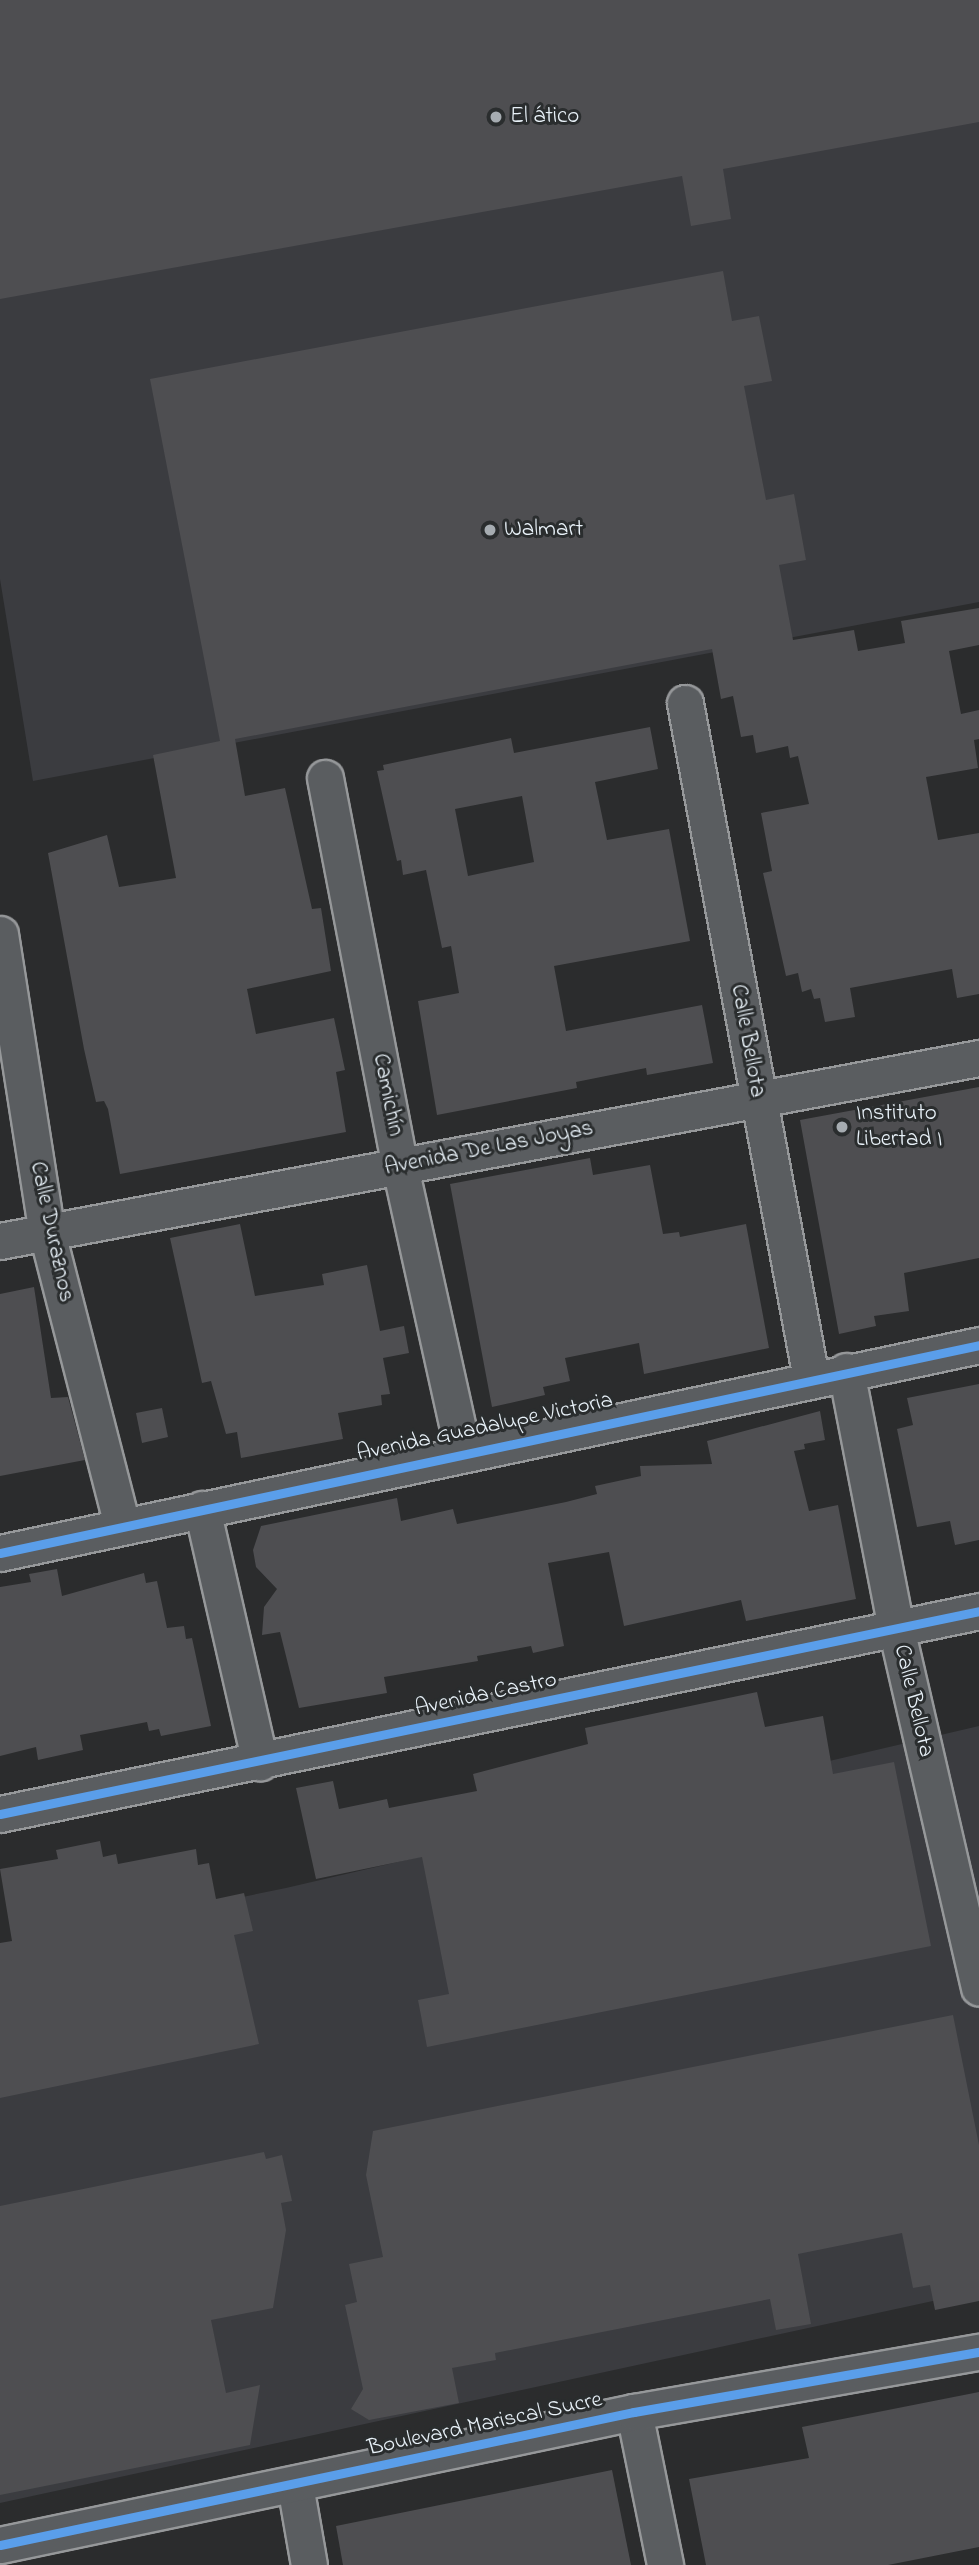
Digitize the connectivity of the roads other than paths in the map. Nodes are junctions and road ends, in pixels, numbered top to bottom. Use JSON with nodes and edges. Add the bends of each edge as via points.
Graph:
{"nodes":[{"id":1,"x":685,"y":703,"type":"dead end"},
{"id":2,"x":325,"y":778,"type":"dead end"},
{"id":3,"x":0,"y":934,"type":"edge"},
{"id":4,"x":979,"y":1058,"type":"edge"},
{"id":5,"x":757,"y":1096,"type":"junction"},
{"id":6,"x":400,"y":1167,"type":"junction"},
{"id":7,"x":47,"y":1233,"type":"junction"},
{"id":8,"x":0,"y":1241,"type":"edge"},
{"id":9,"x":979,"y":1345,"type":"edge"},
{"id":10,"x":846,"y":1371,"type":"junction"},
{"id":11,"x":811,"y":1378,"type":"junction"},
{"id":12,"x":463,"y":1452,"type":"junction"},
{"id":13,"x":202,"y":1509,"type":"junction"},
{"id":14,"x":122,"y":1525,"type":"junction"},
{"id":15,"x":0,"y":1553,"type":"edge"},
{"id":16,"x":979,"y":1611,"type":"edge"},
{"id":17,"x":896,"y":1628,"type":"junction"},
{"id":18,"x":260,"y":1762,"type":"junction"},
{"id":19,"x":0,"y":1814,"type":"edge"},
{"id":20,"x":979,"y":1988,"type":"edge"},
{"id":21,"x":979,"y":2352,"type":"edge"},
{"id":22,"x":634,"y":2412,"type":"junction"},
{"id":23,"x":295,"y":2485,"type":"junction"},
{"id":24,"x":0,"y":2544,"type":"edge"},
{"id":25,"x":309,"y":2565,"type":"edge"},
{"id":26,"x":665,"y":2565,"type":"edge"}],
"edges":[{"from":1,"to":5,"type":"street","name":"Calle Bellota"},
{"from":2,"to":6,"type":"street","name":"Camichín"},
{"from":3,"to":7,"type":"street","name":"Calle Duraznos"},
{"from":4,"to":5,"type":"street","name":"Avenida De Las Joyas"},
{"from":5,"to":6,"type":"street","name":"Avenida De Las Joyas"},
{"from":5,"to":11,"type":"street","name":"Calle Bellota"},
{"from":6,"to":7,"type":"street","name":"Avenida De Las Joyas"},
{"from":6,"to":12,"type":"street","name":"Camichín"},
{"from":7,"to":8,"type":"street","name":"Avenida De Las Joyas"},
{"from":7,"to":14,"type":"street","name":"Calle Duraznos"},
{"from":9,"to":10,"type":"street","name":"Avenida Guadalupe Victoria"},
{"from":10,"to":11,"type":"street","name":"Avenida Guadalupe Victoria"},
{"from":10,"to":17,"type":"street","name":"Calle Bellota"},
{"from":11,"to":12,"type":"street","name":"Avenida Guadalupe Victoria"},
{"from":12,"to":13,"type":"street","name":"Avenida Guadalupe Victoria"},
{"from":13,"to":14,"type":"street","name":"Avenida Guadalupe Victoria"},
{"from":13,"to":18,"type":"street"},
{"from":14,"to":15,"type":"street","name":"Avenida Guadalupe Victoria"},
{"from":16,"to":17,"type":"street","name":"Avenida Castro"},
{"from":17,"to":18,"type":"street","name":"Avenida Castro"},
{"from":17,"to":20,"type":"street","name":"Calle Bellota"},
{"from":18,"to":19,"type":"street","name":"Avenida Castro"},
{"from":21,"to":22,"type":"street","name":"Boulevard Mariscal Sucre"},
{"from":22,"to":23,"type":"street","name":"Boulevard Mariscal Sucre"},
{"from":22,"to":26,"type":"street"},
{"from":23,"to":24,"type":"street","name":"Boulevard Mariscal Sucre"},
{"from":23,"to":25,"type":"street"}]}
